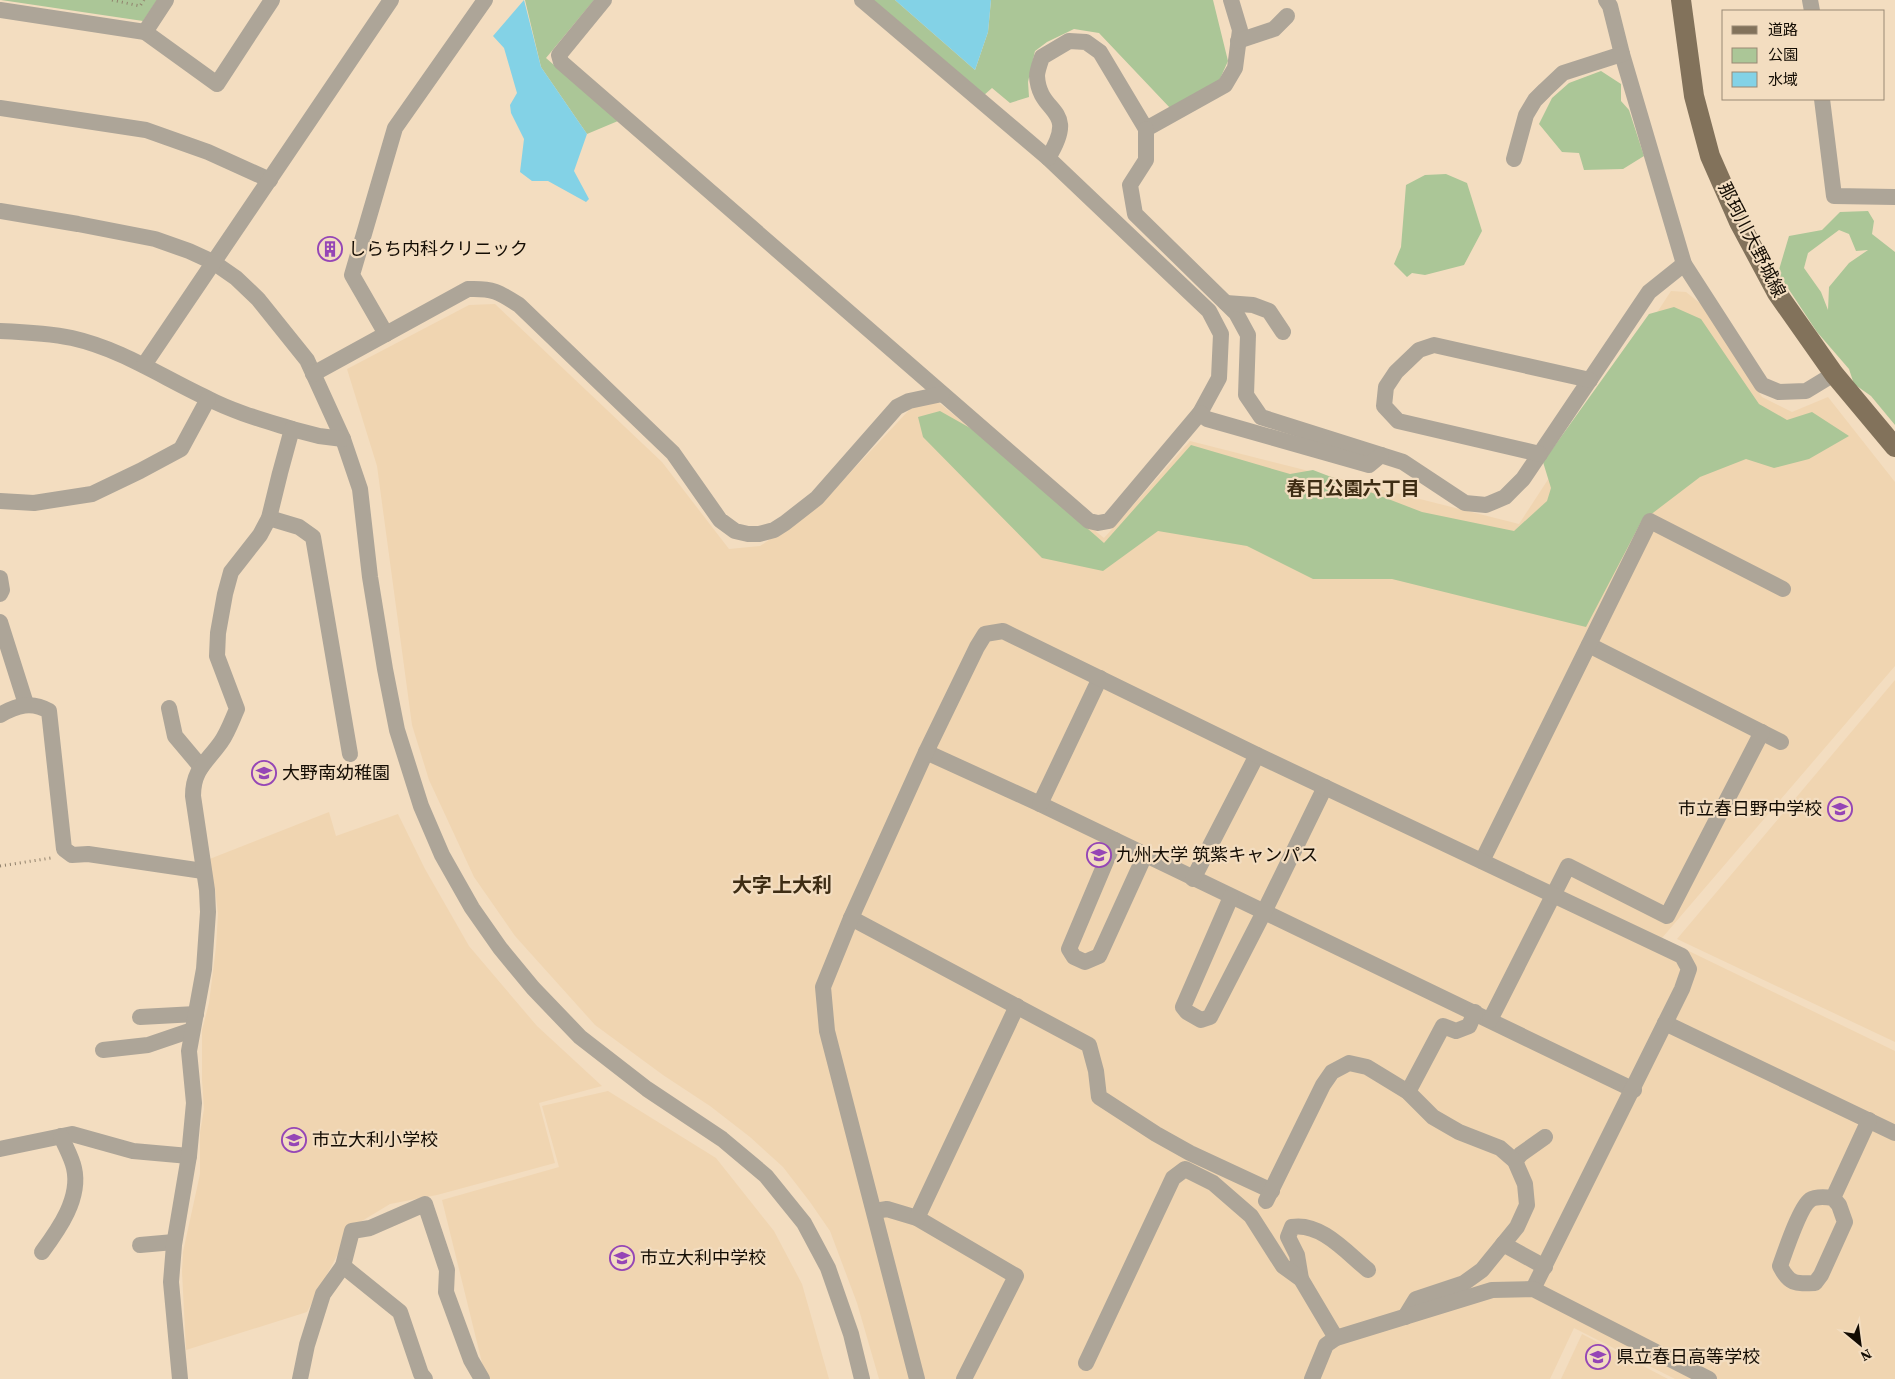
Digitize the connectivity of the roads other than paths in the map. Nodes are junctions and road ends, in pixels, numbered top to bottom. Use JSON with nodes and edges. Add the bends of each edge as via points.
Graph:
{"nodes":[{"id":1,"x":166,"y":0,"type":"edge"},
{"id":2,"x":272,"y":0,"type":"edge"},
{"id":3,"x":391,"y":0,"type":"edge"},
{"id":4,"x":485,"y":0,"type":"edge"},
{"id":5,"x":604,"y":0,"type":"edge"},
{"id":6,"x":862,"y":0,"type":"edge"},
{"id":7,"x":1231,"y":0,"type":"edge"},
{"id":8,"x":1606,"y":0,"type":"edge"},
{"id":9,"x":1681,"y":0,"type":"edge"},
{"id":10,"x":0,"y":10,"type":"edge"},
{"id":11,"x":1287,"y":16,"type":"dead end"},
{"id":12,"x":145,"y":32,"type":"junction"},
{"id":13,"x":1238,"y":41,"type":"junction"},
{"id":14,"x":1622,"y":54,"type":"junction"},
{"id":15,"x":1822,"y":100,"type":"edge"},
{"id":16,"x":0,"y":108,"type":"edge"},
{"id":17,"x":1146,"y":130,"type":"junction"},
{"id":18,"x":1048,"y":158,"type":"junction"},
{"id":19,"x":1514,"y":159,"type":"dead end"},
{"id":20,"x":270,"y":180,"type":"junction"},
{"id":21,"x":1895,"y":198,"type":"edge"},
{"id":22,"x":0,"y":211,"type":"edge"},
{"id":23,"x":213,"y":262,"type":"junction"},
{"id":24,"x":1684,"y":264,"type":"junction"},
{"id":25,"x":1226,"y":303,"type":"junction"},
{"id":26,"x":0,"y":331,"type":"edge"},
{"id":27,"x":1283,"y":332,"type":"dead end"},
{"id":28,"x":386,"y":334,"type":"junction"},
{"id":29,"x":144,"y":364,"type":"junction"},
{"id":30,"x":313,"y":374,"type":"junction"},
{"id":31,"x":1834,"y":374,"type":"junction"},
{"id":32,"x":1590,"y":380,"type":"junction"},
{"id":33,"x":942,"y":394,"type":"junction"},
{"id":34,"x":208,"y":399,"type":"junction"},
{"id":35,"x":1200,"y":413,"type":"junction"},
{"id":36,"x":292,"y":430,"type":"junction"},
{"id":37,"x":343,"y":439,"type":"junction"},
{"id":38,"x":1895,"y":447,"type":"edge"},
{"id":39,"x":1540,"y":454,"type":"junction"},
{"id":40,"x":1381,"y":455,"type":"junction"},
{"id":41,"x":0,"y":501,"type":"edge"},
{"id":42,"x":269,"y":518,"type":"junction"},
{"id":43,"x":0,"y":578,"type":"edge"},
{"id":44,"x":1783,"y":589,"type":"dead end"},
{"id":45,"x":0,"y":594,"type":"edge"},
{"id":46,"x":0,"y":622,"type":"edge"},
{"id":47,"x":1589,"y":645,"type":"junction"},
{"id":48,"x":1100,"y":678,"type":"junction"},
{"id":49,"x":26,"y":704,"type":"junction"},
{"id":50,"x":169,"y":708,"type":"dead end"},
{"id":51,"x":0,"y":715,"type":"edge"},
{"id":52,"x":1762,"y":732,"type":"junction"},
{"id":53,"x":1781,"y":742,"type":"dead end"},
{"id":54,"x":926,"y":752,"type":"junction"},
{"id":55,"x":350,"y":754,"type":"dead end"},
{"id":56,"x":1257,"y":755,"type":"junction"},
{"id":57,"x":201,"y":767,"type":"junction"},
{"id":58,"x":1325,"y":787,"type":"junction"},
{"id":59,"x":1040,"y":804,"type":"junction"},
{"id":60,"x":1115,"y":840,"type":"junction"},
{"id":61,"x":1144,"y":855,"type":"junction"},
{"id":62,"x":1482,"y":861,"type":"junction"},
{"id":63,"x":203,"y":871,"type":"junction"},
{"id":64,"x":1193,"y":878,"type":"junction"},
{"id":65,"x":1552,"y":895,"type":"junction"},
{"id":66,"x":1231,"y":897,"type":"junction"},
{"id":67,"x":1264,"y":912,"type":"junction"},
{"id":68,"x":852,"y":918,"type":"junction"},
{"id":69,"x":1017,"y":1006,"type":"junction"},
{"id":70,"x":1474,"y":1012,"type":"junction"},
{"id":71,"x":196,"y":1014,"type":"junction"},
{"id":72,"x":140,"y":1018,"type":"dead end"},
{"id":73,"x":1490,"y":1020,"type":"junction"},
{"id":74,"x":1665,"y":1023,"type":"junction"},
{"id":75,"x":192,"y":1030,"type":"junction"},
{"id":76,"x":103,"y":1050,"type":"dead end"},
{"id":77,"x":1634,"y":1090,"type":"junction"},
{"id":78,"x":1408,"y":1092,"type":"junction"},
{"id":79,"x":1869,"y":1120,"type":"junction"},
{"id":80,"x":1895,"y":1133,"type":"edge"},
{"id":81,"x":61,"y":1136,"type":"junction"},
{"id":82,"x":1545,"y":1137,"type":"dead end"},
{"id":83,"x":0,"y":1149,"type":"edge"},
{"id":84,"x":189,"y":1156,"type":"junction"},
{"id":85,"x":1515,"y":1161,"type":"junction"},
{"id":86,"x":1833,"y":1198,"type":"junction"},
{"id":87,"x":875,"y":1211,"type":"junction"},
{"id":88,"x":917,"y":1218,"type":"junction"},
{"id":89,"x":174,"y":1242,"type":"junction"},
{"id":90,"x":1503,"y":1244,"type":"junction"},
{"id":91,"x":140,"y":1245,"type":"dead end"},
{"id":92,"x":42,"y":1252,"type":"dead end"},
{"id":93,"x":343,"y":1266,"type":"junction"},
{"id":94,"x":1545,"y":1267,"type":"junction"},
{"id":95,"x":1368,"y":1270,"type":"dead end"},
{"id":96,"x":1301,"y":1280,"type":"junction"},
{"id":97,"x":1533,"y":1289,"type":"junction"},
{"id":98,"x":1405,"y":1317,"type":"junction"},
{"id":99,"x":1336,"y":1338,"type":"junction"},
{"id":100,"x":1086,"y":1363,"type":"dead end"},
{"id":101,"x":180,"y":1379,"type":"edge"},
{"id":102,"x":300,"y":1379,"type":"edge"},
{"id":103,"x":425,"y":1379,"type":"edge"},
{"id":104,"x":482,"y":1379,"type":"edge"},
{"id":105,"x":862,"y":1379,"type":"edge"},
{"id":106,"x":917,"y":1379,"type":"edge"},
{"id":107,"x":964,"y":1379,"type":"edge"},
{"id":108,"x":1312,"y":1379,"type":"edge"},
{"id":109,"x":1709,"y":1379,"type":"edge"}],
"edges":[{"from":1,"to":12,"type":"street"},
{"from":2,"to":12,"type":"street","via":[[216,84]]},
{"from":3,"to":20,"type":"street"},
{"from":4,"to":28,"type":"street","via":[[394,128],[352,274]]},
{"from":5,"to":33,"type":"street","via":[[559,55],[561,62]]},
{"from":6,"to":18,"type":"street"},
{"from":7,"to":13,"type":"street","via":[[1240,30]]},
{"from":8,"to":14,"type":"street"},
{"from":9,"to":31,"type":"main road","name":"那珂川大野城線","via":[[1694,96],[1710,156],[1739,222],[1777,293]]},
{"from":10,"to":12,"type":"street"},
{"from":11,"to":13,"type":"street","via":[[1274,29]]},
{"from":13,"to":17,"type":"street","via":[[1235,68],[1225,85]]},
{"from":14,"to":19,"type":"street","via":[[1563,73],[1545,90],[1526,116]]},
{"from":14,"to":24,"type":"street"},
{"from":15,"to":21,"type":"street","via":[[1834,196]]},
{"from":16,"to":20,"type":"street","via":[[146,130],[208,152]]},
{"from":17,"to":18,"type":"street","via":[[1100,52],[1086,42],[1070,41],[1042,57],[1037,76],[1042,94],[1062,125],[1058,142]]},
{"from":17,"to":25,"type":"street","via":[[1146,160],[1130,185],[1135,214]]},
{"from":18,"to":35,"type":"street","via":[[1209,310],[1221,334],[1219,378]]},
{"from":20,"to":23,"type":"street"},
{"from":22,"to":23,"type":"street","via":[[155,239]]},
{"from":23,"to":29,"type":"street"},
{"from":23,"to":30,"type":"street","via":[[258,299],[307,360]]},
{"from":24,"to":31,"type":"street","via":[[1762,385],[1779,392],[1806,391]]},
{"from":24,"to":32,"type":"street","via":[[1649,292]]},
{"from":25,"to":27,"type":"street","via":[[1253,305],[1269,311]]},
{"from":25,"to":40,"type":"street","via":[[1236,313],[1248,335],[1246,395],[1261,417]]},
{"from":26,"to":29,"type":"street","via":[[72,338]]},
{"from":28,"to":30,"type":"street"},
{"from":28,"to":33,"type":"street","via":[[468,289],[488,288],[503,294],[519,305],[674,453],[720,520],[735,531],[748,534],[774,530],[817,498],[897,407]]},
{"from":29,"to":34,"type":"street"},
{"from":30,"to":37,"type":"street"},
{"from":31,"to":38,"type":"main road","name":"那珂川大野城線"},
{"from":32,"to":39,"type":"street"},
{"from":32,"to":39,"type":"street","via":[[1434,345],[1419,350],[1396,372],[1386,388],[1384,406],[1398,421]]},
{"from":33,"to":35,"type":"street","via":[[1089,521],[1098,523],[1109,521]]},
{"from":34,"to":36,"type":"street"},
{"from":34,"to":41,"type":"street","via":[[182,449],[140,471],[92,494],[34,503]]},
{"from":35,"to":40,"type":"street","via":[[1207,419],[1369,465]]},
{"from":36,"to":37,"type":"street"},
{"from":36,"to":42,"type":"street"},
{"from":37,"to":105,"type":"street","via":[[360,489],[370,577],[397,730],[421,806],[446,862],[500,948],[580,1038],[647,1089],[722,1139],[766,1176],[804,1223],[828,1268],[851,1334]]},
{"from":39,"to":40,"type":"street","via":[[1523,479],[1504,497],[1486,505],[1465,503],[1403,462]]},
{"from":42,"to":55,"type":"street","via":[[299,527],[313,538]]},
{"from":42,"to":57,"type":"street","via":[[231,572],[218,633],[217,656],[236,709],[222,740]]},
{"from":43,"to":45,"type":"street"},
{"from":44,"to":47,"type":"street","via":[[1650,521]]},
{"from":46,"to":49,"type":"street"},
{"from":47,"to":52,"type":"street"},
{"from":47,"to":62,"type":"street"},
{"from":48,"to":54,"type":"street","via":[[1003,631],[985,634]]},
{"from":48,"to":56,"type":"street"},
{"from":48,"to":59,"type":"street"},
{"from":49,"to":51,"type":"street"},
{"from":49,"to":63,"type":"street","via":[[39,705],[49,712],[64,849],[72,855],[88,854]]},
{"from":50,"to":57,"type":"street","via":[[175,736]]},
{"from":52,"to":53,"type":"street"},
{"from":52,"to":65,"type":"street","via":[[1666,916],[1568,866]]},
{"from":54,"to":59,"type":"street"},
{"from":54,"to":68,"type":"street"},
{"from":56,"to":58,"type":"street"},
{"from":56,"to":64,"type":"street"},
{"from":57,"to":63,"type":"street","via":[[193,784],[192,796]]},
{"from":58,"to":62,"type":"street"},
{"from":58,"to":67,"type":"street"},
{"from":59,"to":60,"type":"street"},
{"from":60,"to":61,"type":"street"},
{"from":60,"to":61,"type":"street","via":[[1069,949],[1074,957],[1086,962],[1099,956]]},
{"from":61,"to":64,"type":"street"},
{"from":62,"to":65,"type":"street"},
{"from":63,"to":71,"type":"street","via":[[208,912],[204,969]]},
{"from":64,"to":66,"type":"street"},
{"from":65,"to":73,"type":"street"},
{"from":65,"to":74,"type":"street","via":[[1682,956],[1689,969]]},
{"from":66,"to":67,"type":"street"},
{"from":66,"to":67,"type":"street","via":[[1183,1007],[1202,1020],[1210,1017]]},
{"from":67,"to":70,"type":"street"},
{"from":68,"to":69,"type":"street"},
{"from":68,"to":87,"type":"street","via":[[823,987],[827,1031]]},
{"from":69,"to":78,"type":"street","via":[[1089,1045],[1099,1098],[1156,1134],[1269,1196],[1332,1072],[1349,1063],[1368,1067]]},
{"from":69,"to":88,"type":"street"},
{"from":70,"to":73,"type":"street"},
{"from":70,"to":78,"type":"street","via":[[1470,1026],[1456,1031],[1443,1026]]},
{"from":71,"to":72,"type":"street"},
{"from":71,"to":75,"type":"street"},
{"from":73,"to":77,"type":"street"},
{"from":74,"to":77,"type":"street"},
{"from":74,"to":79,"type":"street"},
{"from":75,"to":76,"type":"street","via":[[148,1045]]},
{"from":75,"to":84,"type":"street","via":[[189,1051],[194,1103]]},
{"from":77,"to":94,"type":"street"},
{"from":78,"to":85,"type":"street","via":[[1433,1117],[1459,1132],[1500,1148]]},
{"from":79,"to":80,"type":"street"},
{"from":79,"to":86,"type":"street"},
{"from":81,"to":83,"type":"street"},
{"from":81,"to":84,"type":"street","via":[[72,1134],[133,1151]]},
{"from":81,"to":92,"type":"street","via":[[74,1168],[76,1188],[60,1228]]},
{"from":82,"to":85,"type":"street"},
{"from":84,"to":89,"type":"street"},
{"from":85,"to":90,"type":"street","via":[[1525,1184],[1527,1204],[1517,1227]]},
{"from":86,"to":86,"type":"street","via":[[1810,1199],[1803,1209],[1780,1266],[1786,1278],[1798,1284],[1815,1283],[1821,1275],[1844,1222],[1839,1205]]},
{"from":87,"to":88,"type":"street","via":[[887,1209]]},
{"from":87,"to":106,"type":"street"},
{"from":88,"to":107,"type":"street","via":[[1016,1276]]},
{"from":89,"to":91,"type":"street"},
{"from":89,"to":101,"type":"street","via":[[171,1282]]},
{"from":90,"to":94,"type":"street"},
{"from":90,"to":98,"type":"street","via":[[1482,1270],[1464,1283],[1416,1300]]},
{"from":93,"to":102,"type":"street","via":[[323,1294]]},
{"from":93,"to":103,"type":"street","via":[[400,1312],[420,1374]]},
{"from":93,"to":104,"type":"street","via":[[352,1231],[370,1228],[425,1204],[447,1270],[446,1292],[471,1360]]},
{"from":94,"to":97,"type":"street"},
{"from":95,"to":96,"type":"street","via":[[1322,1232],[1301,1225],[1292,1227],[1288,1237]]},
{"from":96,"to":99,"type":"street"},
{"from":96,"to":100,"type":"street","via":[[1283,1266],[1251,1216],[1213,1183],[1185,1169],[1173,1178]]},
{"from":97,"to":98,"type":"street","via":[[1492,1290]]},
{"from":97,"to":109,"type":"street"},
{"from":98,"to":99,"type":"street"},
{"from":99,"to":108,"type":"street","via":[[1326,1345]]}]}
